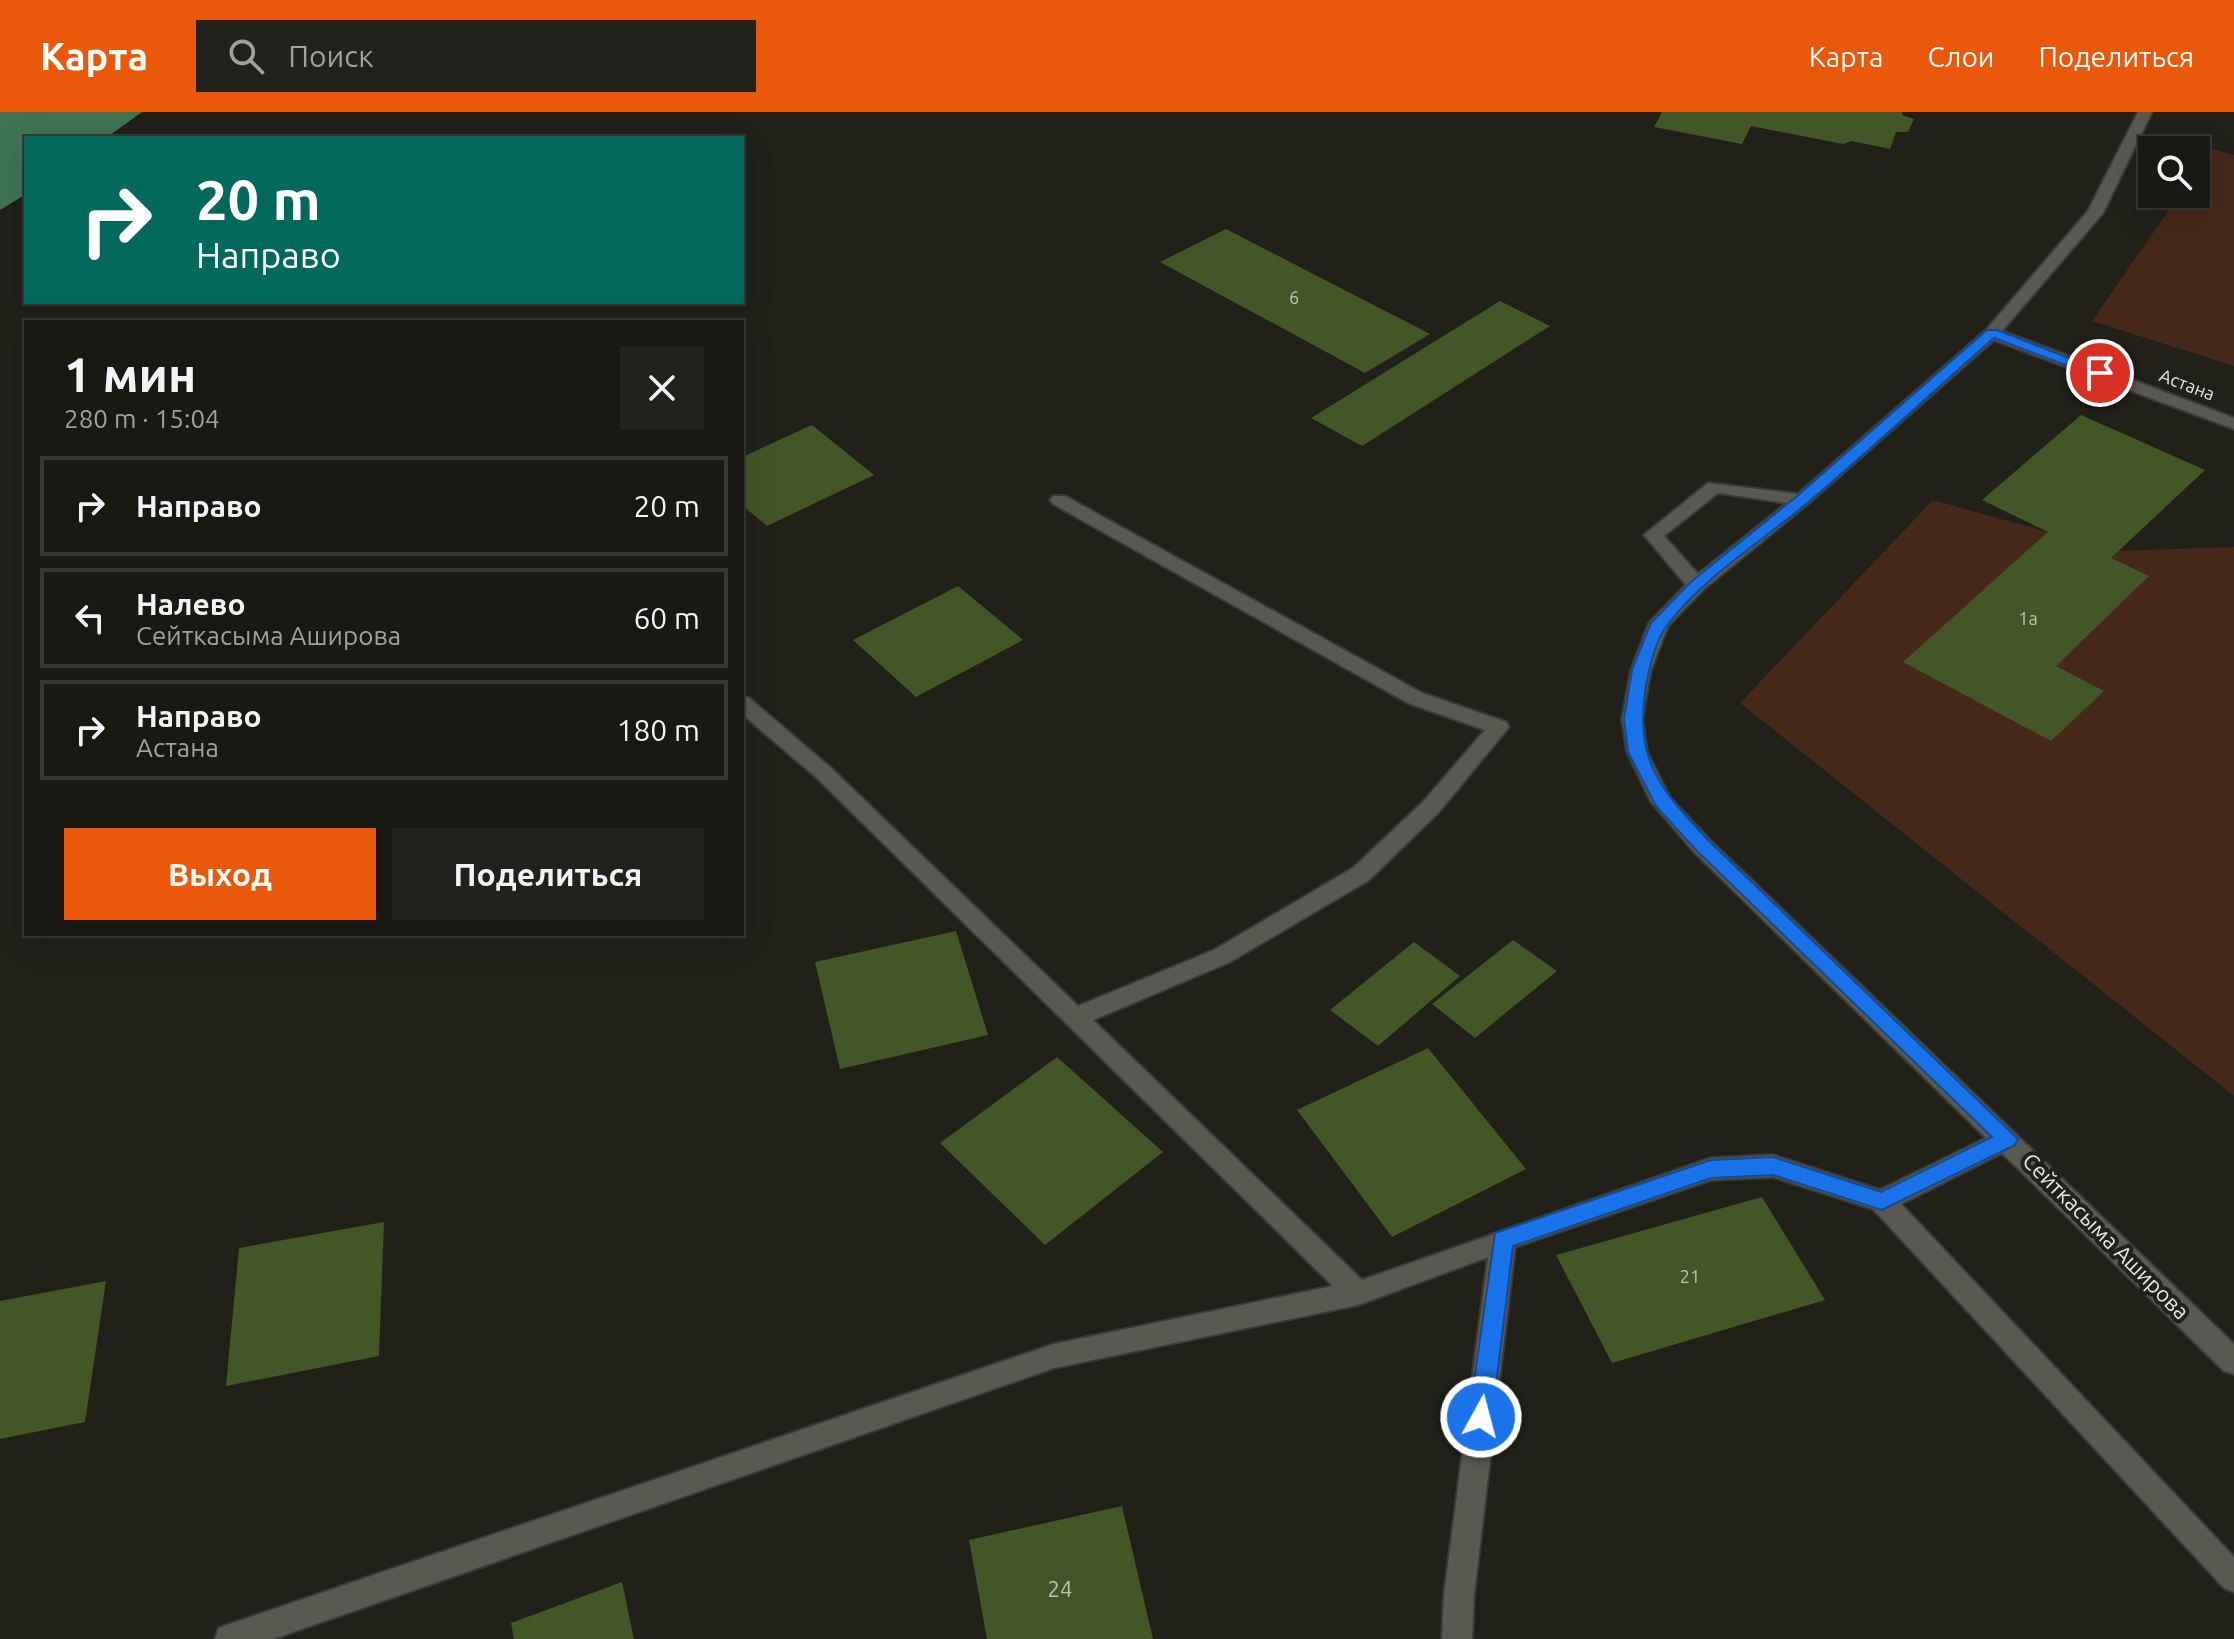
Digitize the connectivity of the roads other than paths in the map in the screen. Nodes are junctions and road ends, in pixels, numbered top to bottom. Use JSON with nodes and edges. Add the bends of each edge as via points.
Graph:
{"nodes":[{"id":1,"x":2145,"y":112,"type":"edge"},
{"id":2,"x":1992,"y":333,"type":"junction"},
{"id":3,"x":2234,"y":424,"type":"edge"},
{"id":4,"x":1059,"y":500,"type":"dead end"},
{"id":5,"x":1802,"y":500,"type":"junction"},
{"id":6,"x":1697,"y":585,"type":"junction"},
{"id":7,"x":744,"y":705,"type":"edge"},
{"id":8,"x":1073,"y":1018,"type":"junction"},
{"id":9,"x":2007,"y":1139,"type":"junction"},
{"id":10,"x":1882,"y":1201,"type":"junction"},
{"id":11,"x":1503,"y":1240,"type":"junction"},
{"id":12,"x":1358,"y":1293,"type":"junction"},
{"id":13,"x":2234,"y":1362,"type":"edge"},
{"id":14,"x":2234,"y":1578,"type":"edge"},
{"id":15,"x":230,"y":1639,"type":"edge"},
{"id":16,"x":1457,"y":1639,"type":"edge"}],
"edges":[{"from":1,"to":2,"type":"street","name":"Сейткасыма Аширова","via":[[2095,213]]},
{"from":2,"to":3,"type":"street","name":"Астана"},
{"from":2,"to":5,"type":"street","name":"Сейткасыма Аширова"},
{"from":4,"to":8,"type":"street","via":[[1415,698],[1499,727],[1431,807],[1361,874],[1222,956]]},
{"from":5,"to":6,"type":"street","name":"Сейткасыма Аширова"},
{"from":5,"to":6,"type":"street","via":[[1714,487],[1653,535]]},
{"from":6,"to":9,"type":"street","name":"Сейткасыма Аширова","via":[[1659,623],[1641,670],[1632,719],[1637,752],[1662,802]]},
{"from":7,"to":8,"type":"street","via":[[824,773]]},
{"from":8,"to":12,"type":"street"},
{"from":9,"to":10,"type":"street"},
{"from":9,"to":13,"type":"street","name":"Сейткасыма Аширова"},
{"from":10,"to":11,"type":"street","via":[[1773,1166],[1711,1169]]},
{"from":10,"to":14,"type":"street"},
{"from":11,"to":12,"type":"street"},
{"from":11,"to":16,"type":"street"},
{"from":12,"to":15,"type":"street","via":[[1054,1356]]}]}
